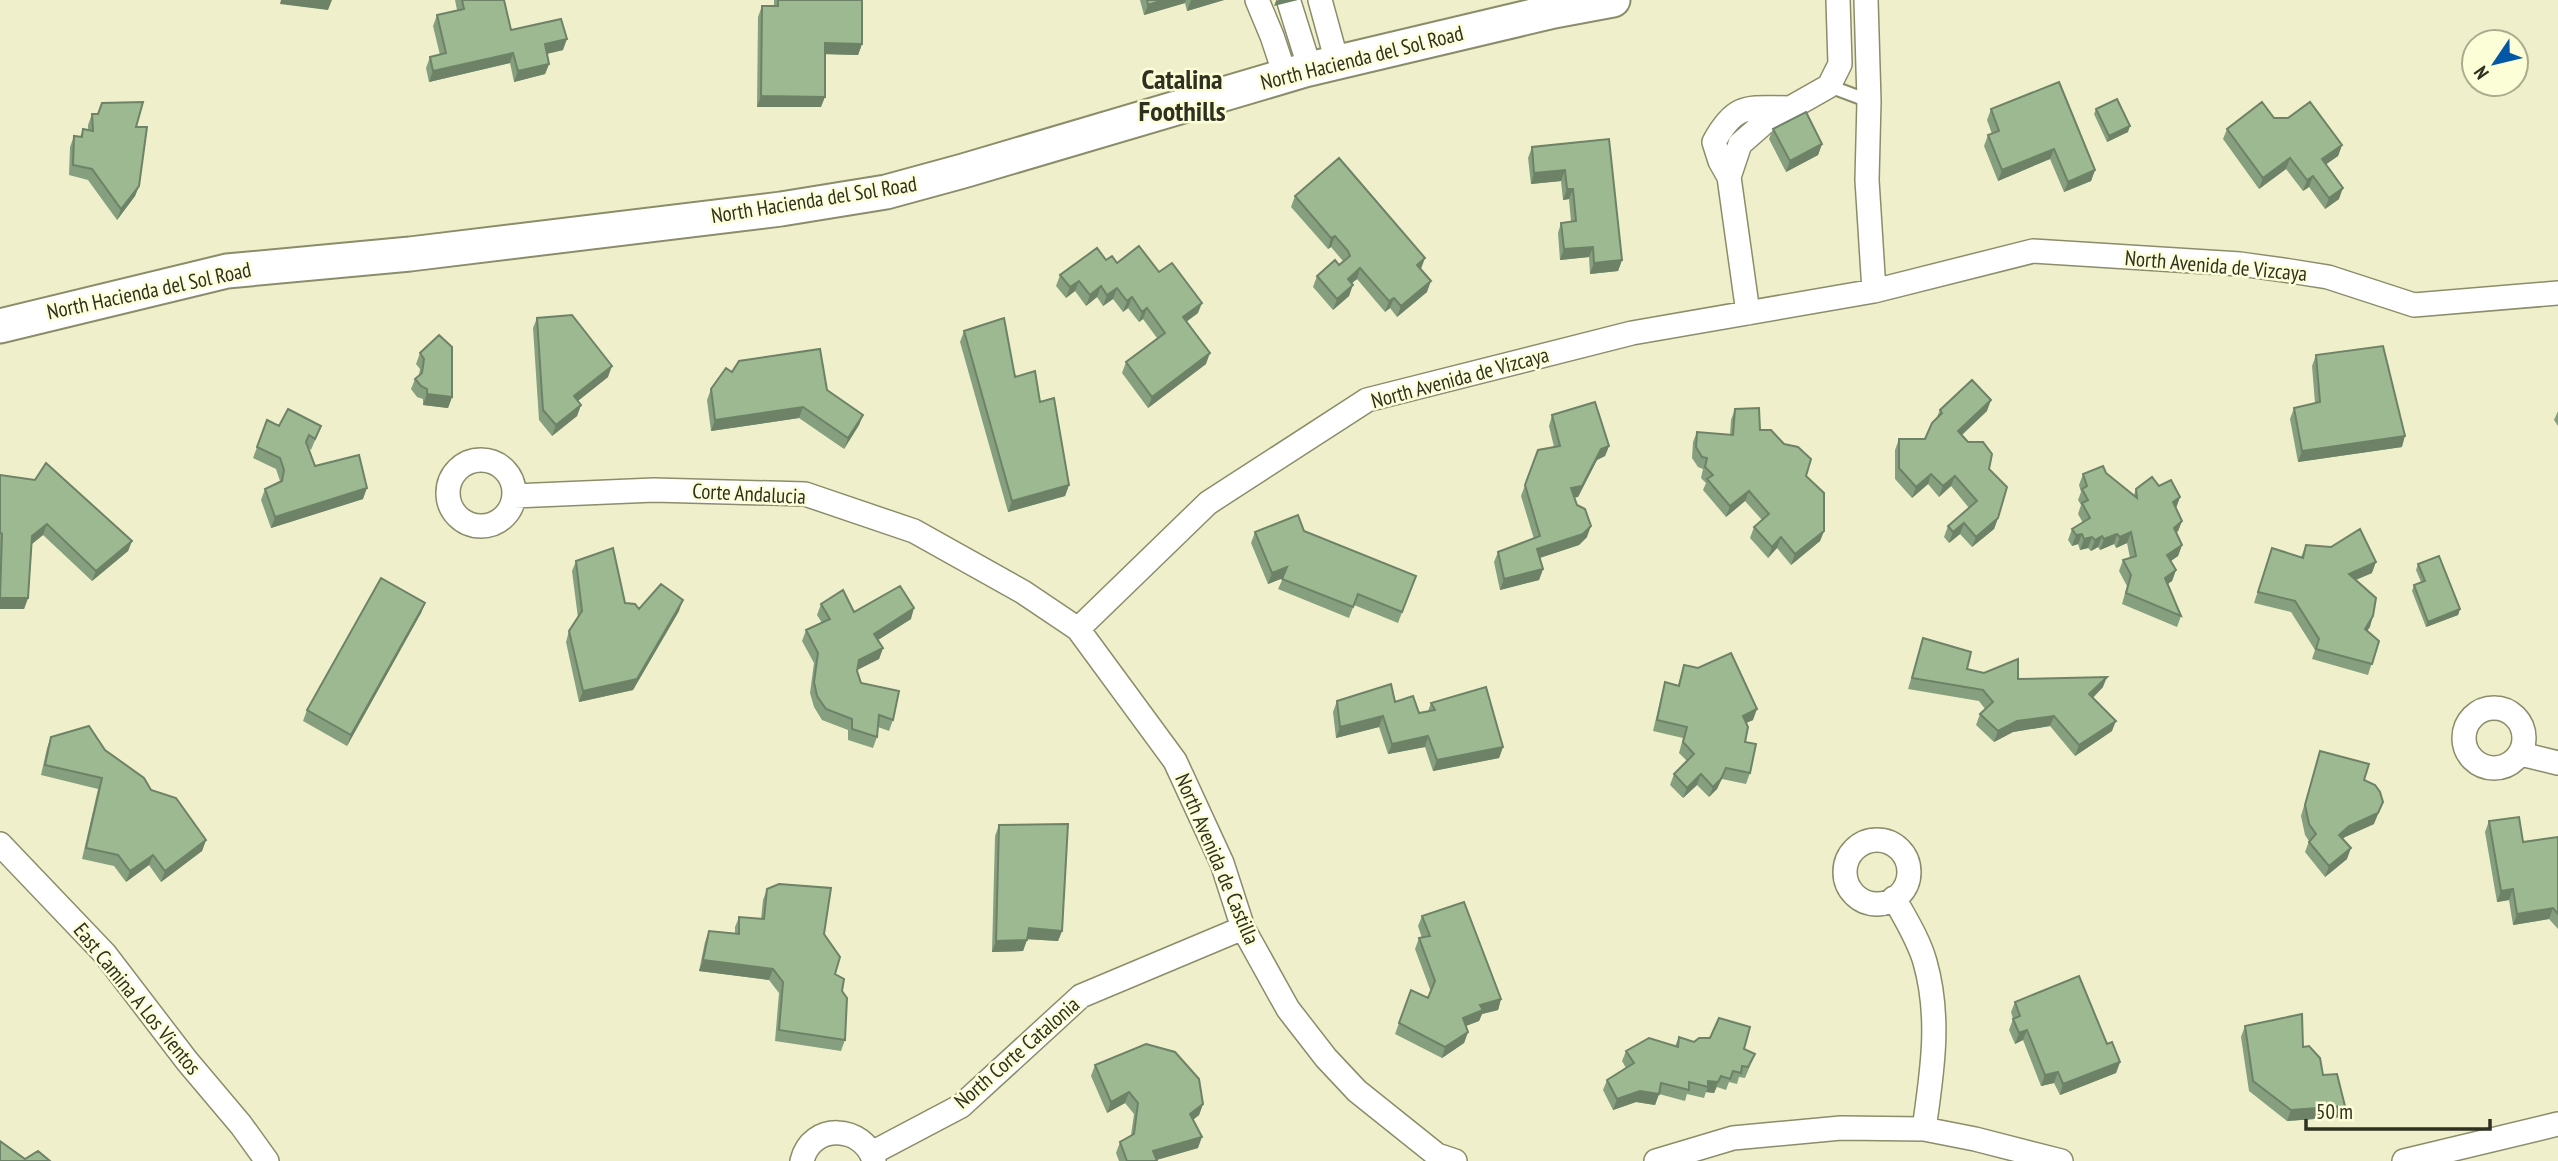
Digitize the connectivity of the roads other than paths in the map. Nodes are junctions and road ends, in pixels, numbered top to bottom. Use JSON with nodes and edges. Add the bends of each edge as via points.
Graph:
{"nodes":[{"id":1,"x":1257,"y":0,"type":"edge"},
{"id":2,"x":1320,"y":0,"type":"edge"},
{"id":3,"x":1613,"y":0,"type":"edge"},
{"id":4,"x":1838,"y":0,"type":"edge"},
{"id":5,"x":1866,"y":0,"type":"edge"},
{"id":6,"x":1289,"y":2,"type":"dead end"},
{"id":7,"x":1311,"y":69,"type":"junction"},
{"id":8,"x":1829,"y":86,"type":"junction"},
{"id":9,"x":1869,"y":101,"type":"junction"},
{"id":10,"x":1874,"y":291,"type":"junction"},
{"id":11,"x":2558,"y":293,"type":"edge"},
{"id":12,"x":1748,"y":313,"type":"junction"},
{"id":13,"x":0,"y":326,"type":"edge"},
{"id":14,"x":514,"y":495,"type":"dead end"},
{"id":15,"x":1078,"y":629,"type":"junction"},
{"id":16,"x":2521,"y":754,"type":"dead end"},
{"id":17,"x":2558,"y":764,"type":"edge"},
{"id":18,"x":0,"y":844,"type":"edge"},
{"id":19,"x":1894,"y":898,"type":"dead end"},
{"id":20,"x":1243,"y":928,"type":"junction"},
{"id":21,"x":2558,"y":1124,"type":"edge"},
{"id":22,"x":1924,"y":1129,"type":"junction"},
{"id":23,"x":873,"y":1157,"type":"edge"},
{"id":24,"x":267,"y":1161,"type":"edge"},
{"id":25,"x":802,"y":1161,"type":"edge"},
{"id":26,"x":1455,"y":1161,"type":"edge"},
{"id":27,"x":1656,"y":1161,"type":"edge"},
{"id":28,"x":2061,"y":1161,"type":"edge"},
{"id":29,"x":2404,"y":1161,"type":"edge"}],
"edges":[{"from":1,"to":7,"type":"street","via":[[1272,36]]},
{"from":2,"to":7,"type":"street"},
{"from":3,"to":7,"type":"street","name":"North Hacienda del Sol Road"},
{"from":4,"to":8,"type":"street","via":[[1840,64]]},
{"from":5,"to":9,"type":"street"},
{"from":6,"to":7,"type":"street"},
{"from":7,"to":13,"type":"street","name":"North Hacienda del Sol Road","via":[[886,192],[450,249],[227,271]]},
{"from":8,"to":9,"type":"lane"},
{"from":8,"to":12,"type":"street","via":[[1764,123],[1740,144],[1729,177]]},
{"from":9,"to":10,"type":"street","via":[[1867,180]]},
{"from":10,"to":11,"type":"street","name":"North Avenida de Vizcaya","via":[[2033,251],[2290,271],[2328,277],[2414,305]]},
{"from":10,"to":12,"type":"street","name":"North Avenida de Vizcaya"},
{"from":12,"to":15,"type":"street","name":"North Avenida de Vizcaya","via":[[1632,333],[1367,400],[1208,503]]},
{"from":14,"to":15,"type":"street","name":"Corte Andalucia","via":[[654,490],[805,494],[914,531],[1023,592]]},
{"from":15,"to":20,"type":"street","name":"North Avenida de Castilla","via":[[1175,761],[1222,863]]},
{"from":16,"to":17,"type":"street"},
{"from":18,"to":24,"type":"street","name":"East Camina A Los Vientos","via":[[105,954]]},
{"from":19,"to":22,"type":"street","via":[[1925,960],[1932,992],[1935,1045]]},
{"from":20,"to":23,"type":"street","name":"North Corte Catalonia","via":[[1081,996],[961,1107]]},
{"from":20,"to":26,"type":"street","name":"North Avenida de Castilla","via":[[1288,1009],[1326,1058],[1357,1091],[1437,1155]]},
{"from":21,"to":29,"type":"street"},
{"from":22,"to":27,"type":"street","via":[[1841,1128],[1733,1138]]},
{"from":22,"to":28,"type":"street"},
{"from":23,"to":25,"type":"street","name":"North Corte Catalonia","via":[[854,1136],[830,1132],[809,1145]]}]}
